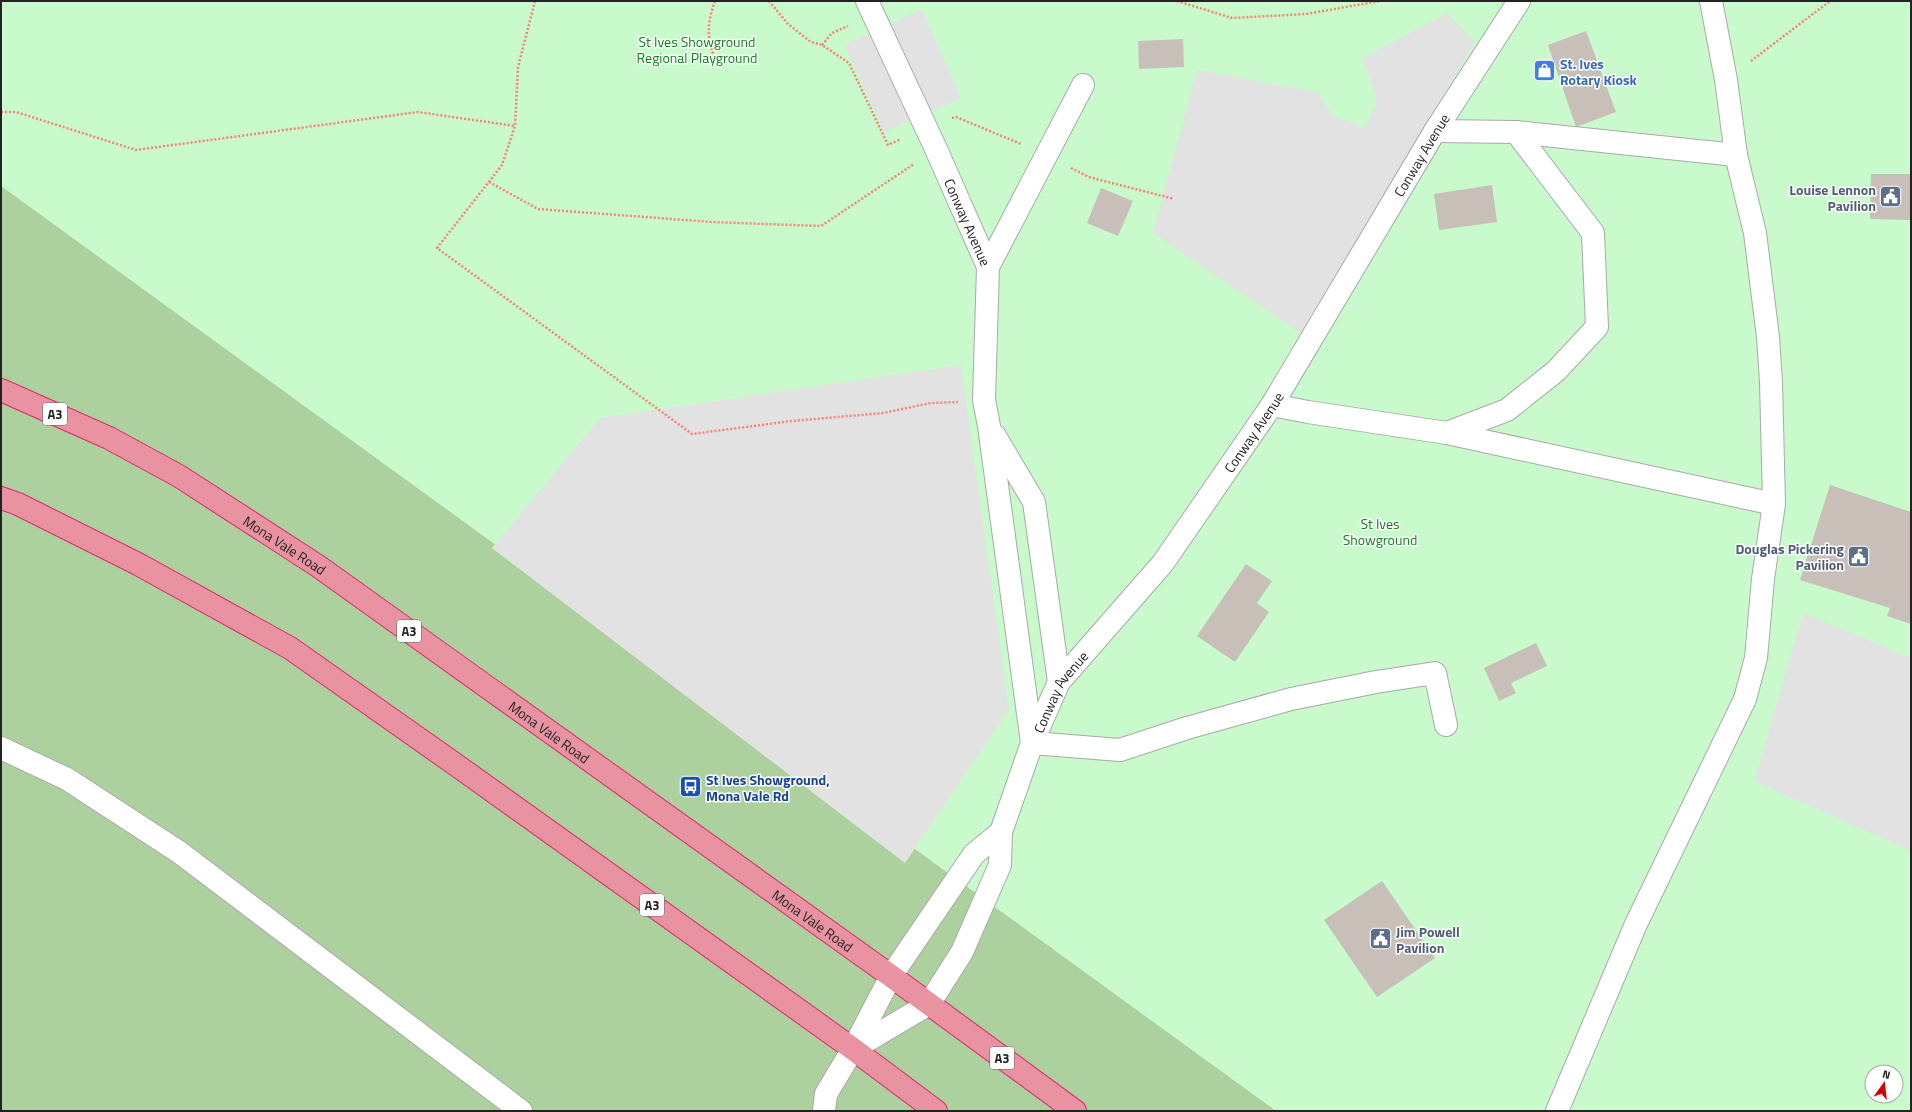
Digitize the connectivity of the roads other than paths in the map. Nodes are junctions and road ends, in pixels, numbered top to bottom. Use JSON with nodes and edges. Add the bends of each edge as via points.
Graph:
{"nodes":[{"id":1,"x":867,"y":1,"type":"edge"},
{"id":2,"x":1519,"y":1,"type":"edge"},
{"id":3,"x":1710,"y":1,"type":"edge"},
{"id":4,"x":1083,"y":85,"type":"dead end"},
{"id":5,"x":1435,"y":131,"type":"junction"},
{"id":6,"x":1516,"y":132,"type":"junction"},
{"id":7,"x":1736,"y":155,"type":"junction"},
{"id":8,"x":988,"y":267,"type":"junction"},
{"id":9,"x":1,"y":390,"type":"edge"},
{"id":10,"x":1272,"y":405,"type":"junction"},
{"id":11,"x":989,"y":426,"type":"junction"},
{"id":12,"x":1447,"y":433,"type":"junction"},
{"id":13,"x":1,"y":498,"type":"edge"},
{"id":14,"x":1774,"y":504,"type":"junction"},
{"id":15,"x":1059,"y":682,"type":"junction"},
{"id":16,"x":1446,"y":725,"type":"dead end"},
{"id":17,"x":1032,"y":743,"type":"junction"},
{"id":18,"x":1,"y":748,"type":"edge"},
{"id":19,"x":1001,"y":832,"type":"junction"},
{"id":20,"x":891,"y":976,"type":"junction"},
{"id":21,"x":929,"y":1004,"type":"junction"},
{"id":22,"x":853,"y":1049,"type":"junction"},
{"id":23,"x":521,"y":1111,"type":"edge"},
{"id":24,"x":824,"y":1111,"type":"edge"},
{"id":25,"x":936,"y":1111,"type":"edge"},
{"id":26,"x":1075,"y":1111,"type":"edge"},
{"id":27,"x":1557,"y":1111,"type":"edge"}],
"edges":[{"from":1,"to":8,"type":"street","name":"Conway Avenue"},
{"from":2,"to":5,"type":"street","name":"Conway Avenue"},
{"from":3,"to":7,"type":"street","via":[[1726,80]]},
{"from":4,"to":8,"type":"street"},
{"from":5,"to":6,"type":"street"},
{"from":5,"to":10,"type":"street","name":"Conway Avenue"},
{"from":6,"to":7,"type":"street"},
{"from":6,"to":12,"type":"street","via":[[1593,233],[1597,327],[1556,371],[1506,410]]},
{"from":7,"to":14,"type":"street","via":[[1755,233],[1768,337]]},
{"from":8,"to":11,"type":"street","name":"Conway Avenue","via":[[984,400]]},
{"from":9,"to":20,"type":"highway","name":"Mona Vale Road","number":"A3","via":[[109,438],[179,476],[318,566]]},
{"from":10,"to":12,"type":"street"},
{"from":10,"to":15,"type":"street","name":"Conway Avenue","via":[[1163,563]]},
{"from":11,"to":15,"type":"street","via":[[1034,502]]},
{"from":11,"to":17,"type":"street","name":"Conway Avenue"},
{"from":12,"to":14,"type":"street"},
{"from":13,"to":22,"type":"highway","number":"A3","via":[[138,564],[290,648]]},
{"from":14,"to":27,"type":"street","via":[[1763,579],[1756,658],[1745,699],[1636,924]]},
{"from":15,"to":17,"type":"street","name":"Conway Avenue"},
{"from":16,"to":17,"type":"street","via":[[1435,673],[1291,699],[1120,750]]},
{"from":17,"to":19,"type":"street"},
{"from":18,"to":23,"type":"street","via":[[67,780],[179,852]]},
{"from":19,"to":20,"type":"street","via":[[974,854]]},
{"from":19,"to":21,"type":"street","via":[[1000,865],[962,952]]},
{"from":20,"to":21,"type":"highway","name":"Mona Vale Road","number":"A3"},
{"from":20,"to":22,"type":"street"},
{"from":21,"to":22,"type":"street"},
{"from":21,"to":26,"type":"highway","name":"Mona Vale Road","number":"A3"},
{"from":22,"to":24,"type":"street","via":[[826,1094]]},
{"from":22,"to":25,"type":"highway","number":"A3"}]}
